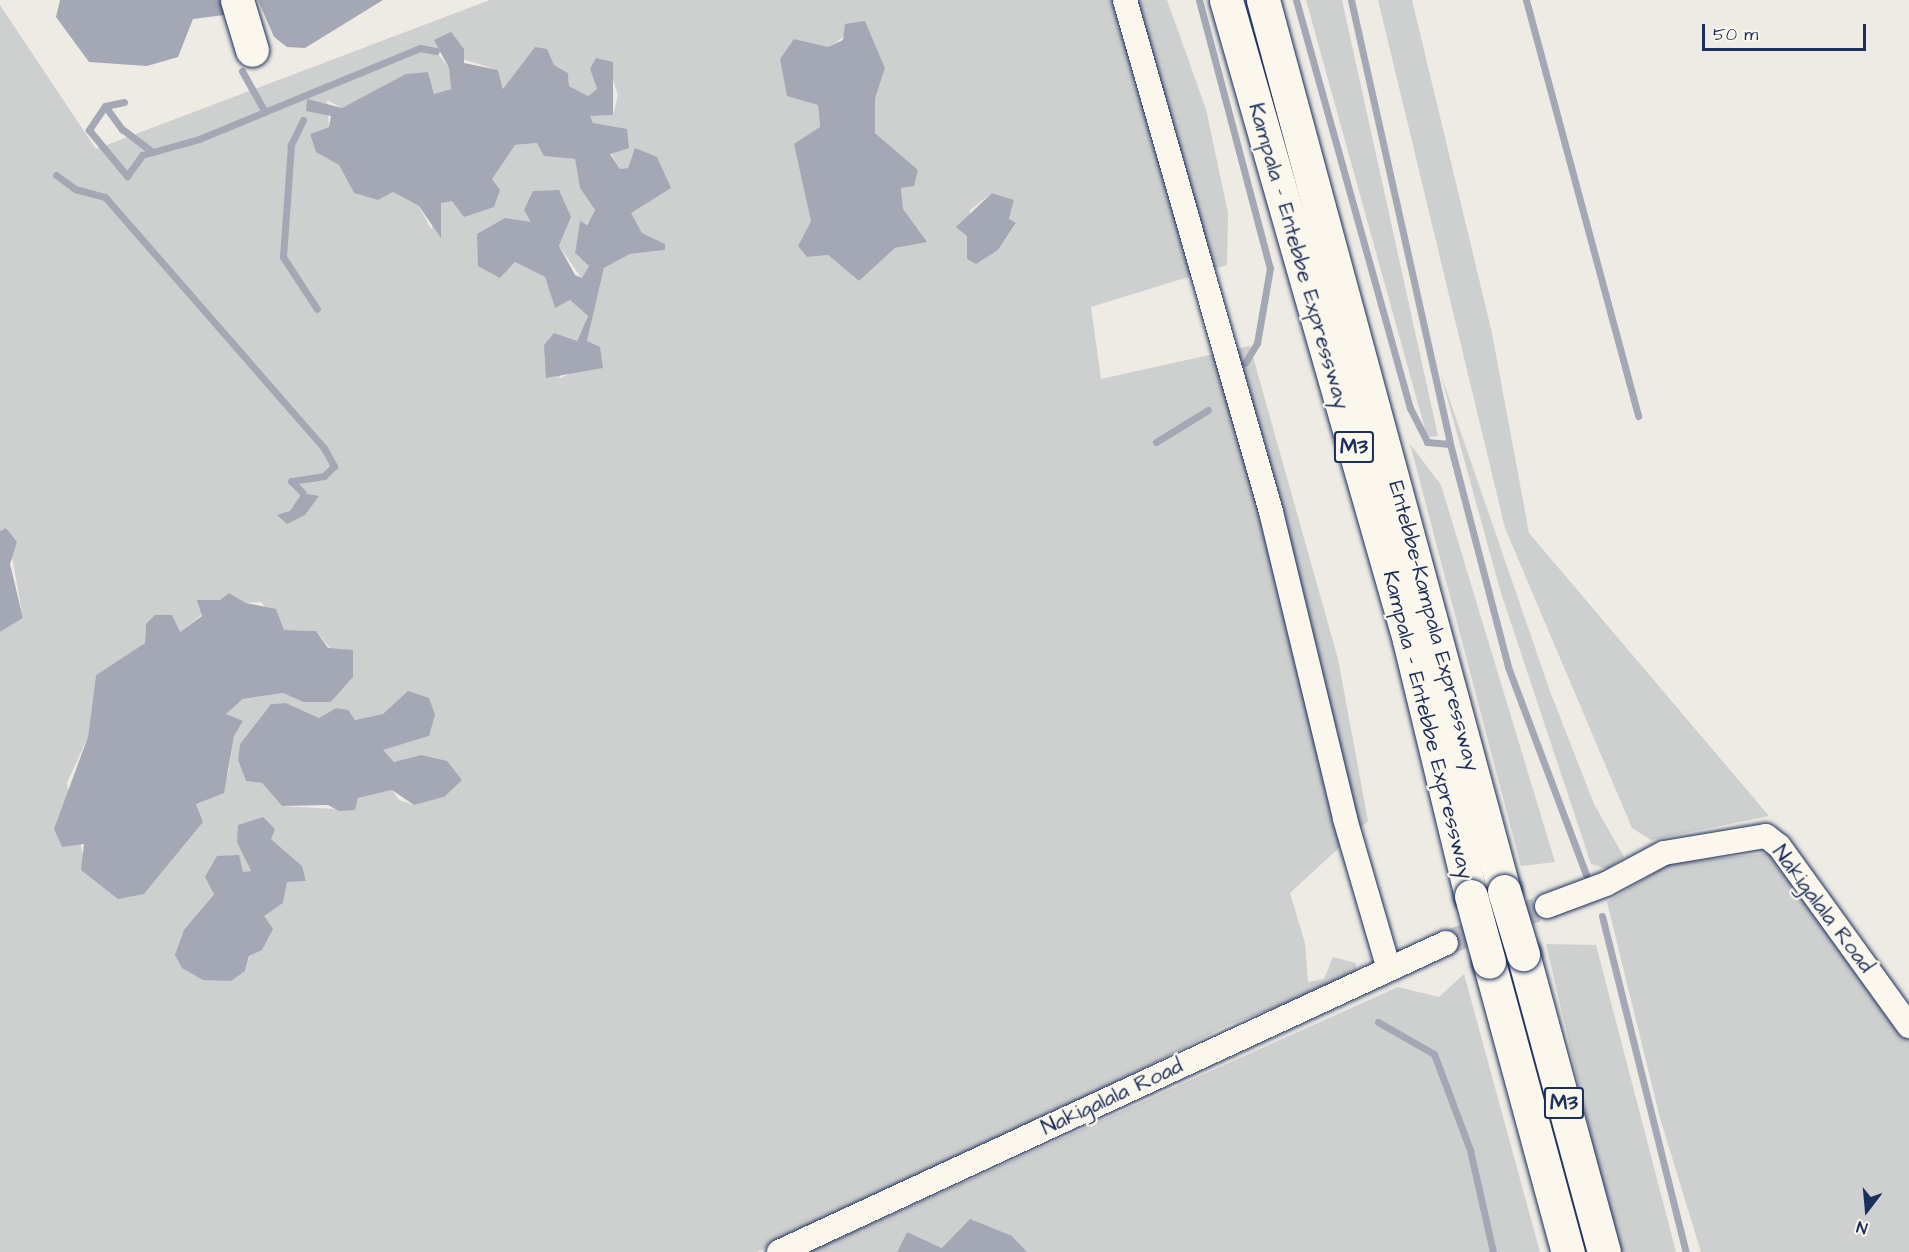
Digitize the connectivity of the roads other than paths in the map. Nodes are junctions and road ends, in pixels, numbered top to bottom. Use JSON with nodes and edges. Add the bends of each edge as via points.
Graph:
{"nodes":[{"id":1,"x":237,"y":0,"type":"edge"},
{"id":2,"x":1125,"y":0,"type":"edge"},
{"id":3,"x":1226,"y":0,"type":"edge"},
{"id":4,"x":1263,"y":0,"type":"edge"},
{"id":5,"x":252,"y":50,"type":"dead end"},
{"id":6,"x":1547,"y":906,"type":"tunnel mouth"},
{"id":7,"x":1446,"y":943,"type":"tunnel mouth"},
{"id":8,"x":1389,"y":969,"type":"junction"},
{"id":9,"x":1909,"y":1026,"type":"edge"},
{"id":10,"x":779,"y":1252,"type":"edge"},
{"id":11,"x":1568,"y":1252,"type":"edge"},
{"id":12,"x":1604,"y":1252,"type":"edge"}],
"edges":[{"from":1,"to":5,"type":"main road"},
{"from":2,"to":8,"type":"street","via":[[1271,513],[1345,819]]},
{"from":3,"to":11,"type":"main road","name":"Kampala - Entebbe Expressway","number":"M3","bridge":true,"via":[[1409,640],[1471,896]]},
{"from":4,"to":12,"type":"main road","name":"Entebbe–Kampala Expressway","number":"M3","bridge":true},
{"from":6,"to":9,"type":"street","name":"Nakigalala Road","via":[[1595,889],[1664,853],[1766,836],[1779,846]]},
{"from":7,"to":8,"type":"street","name":"Nakigalala Road"},
{"from":8,"to":10,"type":"street","name":"Nakigalala Road"}]}
